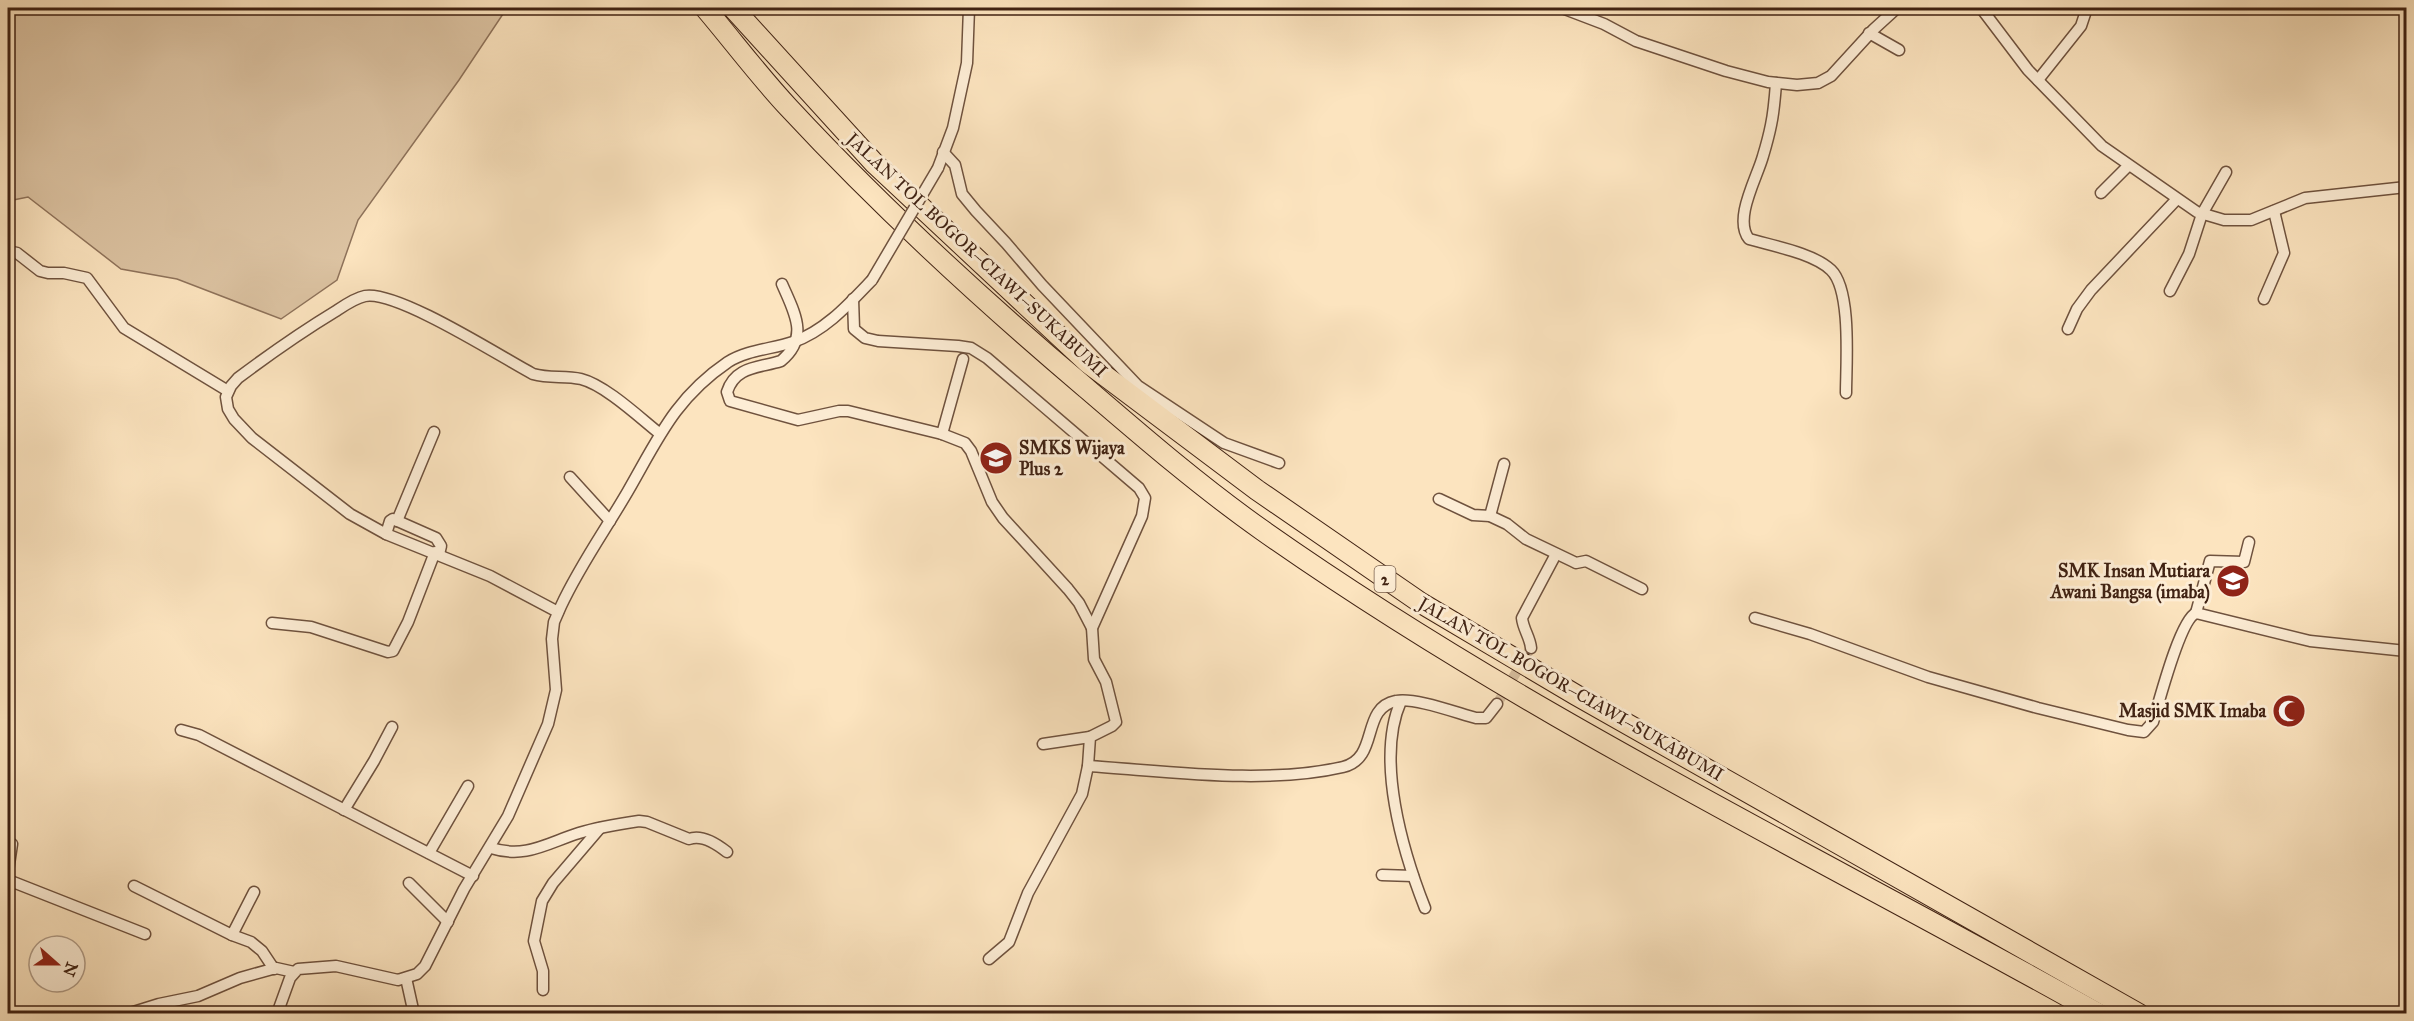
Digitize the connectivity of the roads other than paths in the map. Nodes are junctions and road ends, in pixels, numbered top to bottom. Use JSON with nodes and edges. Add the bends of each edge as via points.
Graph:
{"nodes":[{"id":1,"x":705,"y":8,"type":"edge"},
{"id":2,"x":734,"y":8,"type":"edge"},
{"id":3,"x":969,"y":8,"type":"edge"},
{"id":4,"x":1562,"y":8,"type":"edge"},
{"id":5,"x":1897,"y":8,"type":"edge"},
{"id":6,"x":1981,"y":8,"type":"edge"},
{"id":7,"x":2087,"y":8,"type":"edge"},
{"id":8,"x":1869,"y":33,"type":"junction"},
{"id":9,"x":1899,"y":50,"type":"dead end"},
{"id":10,"x":2038,"y":80,"type":"junction"},
{"id":11,"x":1776,"y":83,"type":"junction"},
{"id":12,"x":943,"y":152,"type":"junction"},
{"id":13,"x":2128,"y":166,"type":"junction"},
{"id":14,"x":2226,"y":172,"type":"dead end"},
{"id":15,"x":2406,"y":187,"type":"edge"},
{"id":16,"x":2102,"y":193,"type":"dead end"},
{"id":17,"x":2177,"y":200,"type":"junction"},
{"id":18,"x":2274,"y":211,"type":"junction"},
{"id":19,"x":2202,"y":214,"type":"junction"},
{"id":20,"x":8,"y":251,"type":"edge"},
{"id":21,"x":782,"y":284,"type":"dead end"},
{"id":22,"x":2170,"y":291,"type":"dead end"},
{"id":23,"x":854,"y":299,"type":"junction"},
{"id":24,"x":2264,"y":299,"type":"dead end"},
{"id":25,"x":2068,"y":329,"type":"dead end"},
{"id":26,"x":795,"y":341,"type":"junction"},
{"id":27,"x":963,"y":359,"type":"dead end"},
{"id":28,"x":228,"y":391,"type":"junction"},
{"id":29,"x":1846,"y":393,"type":"dead end"},
{"id":30,"x":434,"y":432,"type":"dead end"},
{"id":31,"x":659,"y":433,"type":"junction"},
{"id":32,"x":942,"y":434,"type":"junction"},
{"id":33,"x":1279,"y":463,"type":"dead end"},
{"id":34,"x":1504,"y":464,"type":"dead end"},
{"id":35,"x":570,"y":477,"type":"dead end"},
{"id":36,"x":1439,"y":499,"type":"dead end"},
{"id":37,"x":1491,"y":516,"type":"junction"},
{"id":38,"x":397,"y":521,"type":"junction"},
{"id":39,"x":610,"y":521,"type":"junction"},
{"id":40,"x":386,"y":534,"type":"junction"},
{"id":41,"x":2249,"y":542,"type":"dead end"},
{"id":42,"x":437,"y":553,"type":"junction"},
{"id":43,"x":1556,"y":554,"type":"junction"},
{"id":44,"x":1642,"y":589,"type":"dead end"},
{"id":45,"x":558,"y":612,"type":"junction"},
{"id":46,"x":2196,"y":613,"type":"junction"},
{"id":47,"x":1755,"y":618,"type":"dead end"},
{"id":48,"x":272,"y":624,"type":"dead end"},
{"id":49,"x":1092,"y":628,"type":"junction"},
{"id":50,"x":1531,"y":648,"type":"dead end"},
{"id":51,"x":2406,"y":651,"type":"edge"},
{"id":52,"x":1401,"y":701,"type":"junction"},
{"id":53,"x":1497,"y":704,"type":"tunnel mouth"},
{"id":54,"x":392,"y":727,"type":"dead end"},
{"id":55,"x":181,"y":730,"type":"dead end"},
{"id":56,"x":1090,"y":737,"type":"junction"},
{"id":57,"x":1043,"y":744,"type":"dead end"},
{"id":58,"x":1088,"y":766,"type":"junction"},
{"id":59,"x":468,"y":786,"type":"dead end"},
{"id":60,"x":344,"y":810,"type":"junction"},
{"id":61,"x":600,"y":827,"type":"junction"},
{"id":62,"x":8,"y":843,"type":"edge"},
{"id":63,"x":491,"y":848,"type":"junction"},
{"id":64,"x":727,"y":852,"type":"dead end"},
{"id":65,"x":429,"y":853,"type":"junction"},
{"id":66,"x":8,"y":871,"type":"edge"},
{"id":67,"x":473,"y":876,"type":"junction"},
{"id":68,"x":1382,"y":876,"type":"dead end"},
{"id":69,"x":1413,"y":876,"type":"junction"},
{"id":70,"x":8,"y":880,"type":"edge"},
{"id":71,"x":409,"y":883,"type":"dead end"},
{"id":72,"x":134,"y":886,"type":"dead end"},
{"id":73,"x":254,"y":892,"type":"dead end"},
{"id":74,"x":1425,"y":908,"type":"dead end"},
{"id":75,"x":448,"y":922,"type":"junction"},
{"id":76,"x":145,"y":934,"type":"dead end"},
{"id":77,"x":232,"y":935,"type":"junction"},
{"id":78,"x":989,"y":959,"type":"dead end"},
{"id":79,"x":274,"y":969,"type":"junction"},
{"id":80,"x":294,"y":972,"type":"junction"},
{"id":81,"x":406,"y":978,"type":"junction"},
{"id":82,"x":543,"y":990,"type":"dead end"},
{"id":83,"x":127,"y":1014,"type":"edge"},
{"id":84,"x":277,"y":1014,"type":"edge"},
{"id":85,"x":414,"y":1014,"type":"edge"},
{"id":86,"x":2099,"y":1014,"type":"edge"},
{"id":87,"x":2139,"y":1014,"type":"edge"}],
"edges":[{"from":1,"to":86,"type":"highway","name":"JALAN TOL BOGOR–CIAWI–SUKABUMI","number":"2","via":[[825,146],[993,309],[1169,459],[1262,530],[1578,729]]},
{"from":2,"to":87,"type":"highway","name":"JALAN TOL BOGOR–CIAWI–SUKABUMI","number":"2","via":[[875,164],[1088,363],[1257,490],[1421,603]]},
{"from":3,"to":12,"type":"street","via":[[967,63],[953,128]]},
{"from":4,"to":11,"type":"street","via":[[1642,44],[1737,75]]},
{"from":5,"to":8,"type":"street"},
{"from":6,"to":10,"type":"street"},
{"from":7,"to":10,"type":"street","via":[[2080,26]]},
{"from":8,"to":9,"type":"street"},
{"from":8,"to":11,"type":"street","via":[[1827,79],[1806,85]]},
{"from":10,"to":13,"type":"street","via":[[2102,146]]},
{"from":11,"to":29,"type":"street","via":[[1772,121],[1748,197],[1744,233],[1749,239],[1815,259],[1836,277],[1847,322]]},
{"from":12,"to":23,"type":"street","bridge":true,"via":[[938,168],[872,280]]},
{"from":12,"to":33,"type":"street","via":[[955,165],[962,194],[976,212],[1138,386],[1224,443]]},
{"from":13,"to":16,"type":"street"},
{"from":13,"to":17,"type":"street"},
{"from":14,"to":19,"type":"street"},
{"from":15,"to":18,"type":"street","via":[[2316,196]]},
{"from":17,"to":19,"type":"street"},
{"from":17,"to":25,"type":"street","via":[[2091,290],[2076,309]]},
{"from":18,"to":19,"type":"street","via":[[2244,220]]},
{"from":18,"to":24,"type":"street","via":[[2284,253]]},
{"from":19,"to":22,"type":"street","via":[[2189,254]]},
{"from":20,"to":28,"type":"street","via":[[48,273],[87,278],[124,328]]},
{"from":21,"to":26,"type":"street","via":[[798,320]]},
{"from":23,"to":26,"type":"street","via":[[818,330]]},
{"from":23,"to":49,"type":"street","via":[[854,329],[865,338],[971,348],[1139,489],[1144,498],[1142,516]]},
{"from":26,"to":31,"type":"street","via":[[728,362],[690,393]]},
{"from":26,"to":32,"type":"street","via":[[781,361],[736,376],[727,392],[730,401],[795,420],[843,411]]},
{"from":27,"to":32,"type":"street"},
{"from":28,"to":31,"type":"street","via":[[238,378],[327,316],[359,298],[374,296],[421,313],[534,374],[594,384]]},
{"from":28,"to":40,"type":"street","via":[[226,403],[230,414],[252,438],[350,514]]},
{"from":30,"to":38,"type":"street"},
{"from":31,"to":39,"type":"street"},
{"from":32,"to":49,"type":"street","via":[[968,446],[992,502],[1068,590]]},
{"from":34,"to":37,"type":"street"},
{"from":35,"to":39,"type":"street"},
{"from":36,"to":37,"type":"street","via":[[1473,515]]},
{"from":37,"to":43,"type":"street"},
{"from":38,"to":40,"type":"street","via":[[391,519]]},
{"from":38,"to":42,"type":"street","via":[[436,538],[441,546]]},
{"from":39,"to":45,"type":"street"},
{"from":40,"to":42,"type":"street"},
{"from":41,"to":46,"type":"street","via":[[2244,561],[2210,561]]},
{"from":42,"to":45,"type":"street"},
{"from":42,"to":48,"type":"street","via":[[393,651],[311,627]]},
{"from":43,"to":44,"type":"street","via":[[1576,563],[1586,561]]},
{"from":43,"to":50,"type":"street","via":[[1522,618]]},
{"from":45,"to":63,"type":"street","via":[[552,639],[557,681],[548,724]]},
{"from":46,"to":47,"type":"street","via":[[2182,631],[2153,722],[2144,732],[2038,708],[1928,676]]},
{"from":46,"to":51,"type":"street","via":[[2310,641]]},
{"from":49,"to":56,"type":"street","via":[[1094,659],[1106,682],[1116,720],[1113,726]]},
{"from":52,"to":53,"type":"street","via":[[1476,718],[1486,718]]},
{"from":52,"to":58,"type":"street","via":[[1383,707],[1373,720],[1365,751],[1355,762],[1344,766],[1281,775]]},
{"from":52,"to":69,"type":"street","via":[[1392,728],[1392,770],[1399,833]]},
{"from":54,"to":60,"type":"street"},
{"from":55,"to":60,"type":"street","via":[[199,735]]},
{"from":56,"to":57,"type":"street"},
{"from":56,"to":58,"type":"street"},
{"from":58,"to":78,"type":"street","via":[[1082,794],[1028,893],[1009,942]]},
{"from":59,"to":65,"type":"street"},
{"from":60,"to":65,"type":"street"},
{"from":61,"to":63,"type":"street","via":[[526,853]]},
{"from":61,"to":64,"type":"street","via":[[647,822],[689,839],[709,840]]},
{"from":61,"to":82,"type":"street","via":[[542,902],[534,941],[543,971]]},
{"from":62,"to":66,"type":"street","via":[[12,844]]},
{"from":63,"to":67,"type":"street"},
{"from":65,"to":67,"type":"street"},
{"from":67,"to":75,"type":"street"},
{"from":68,"to":69,"type":"street"},
{"from":69,"to":74,"type":"street"},
{"from":70,"to":76,"type":"street"},
{"from":71,"to":75,"type":"street"},
{"from":72,"to":77,"type":"street"},
{"from":73,"to":77,"type":"street"},
{"from":75,"to":81,"type":"street","via":[[425,966]]},
{"from":77,"to":79,"type":"street","via":[[258,947]]},
{"from":79,"to":80,"type":"street"},
{"from":79,"to":83,"type":"street","via":[[198,996]]},
{"from":80,"to":81,"type":"street","via":[[304,967],[330,966],[387,979]]},
{"from":80,"to":84,"type":"street"},
{"from":81,"to":85,"type":"street"}]}
